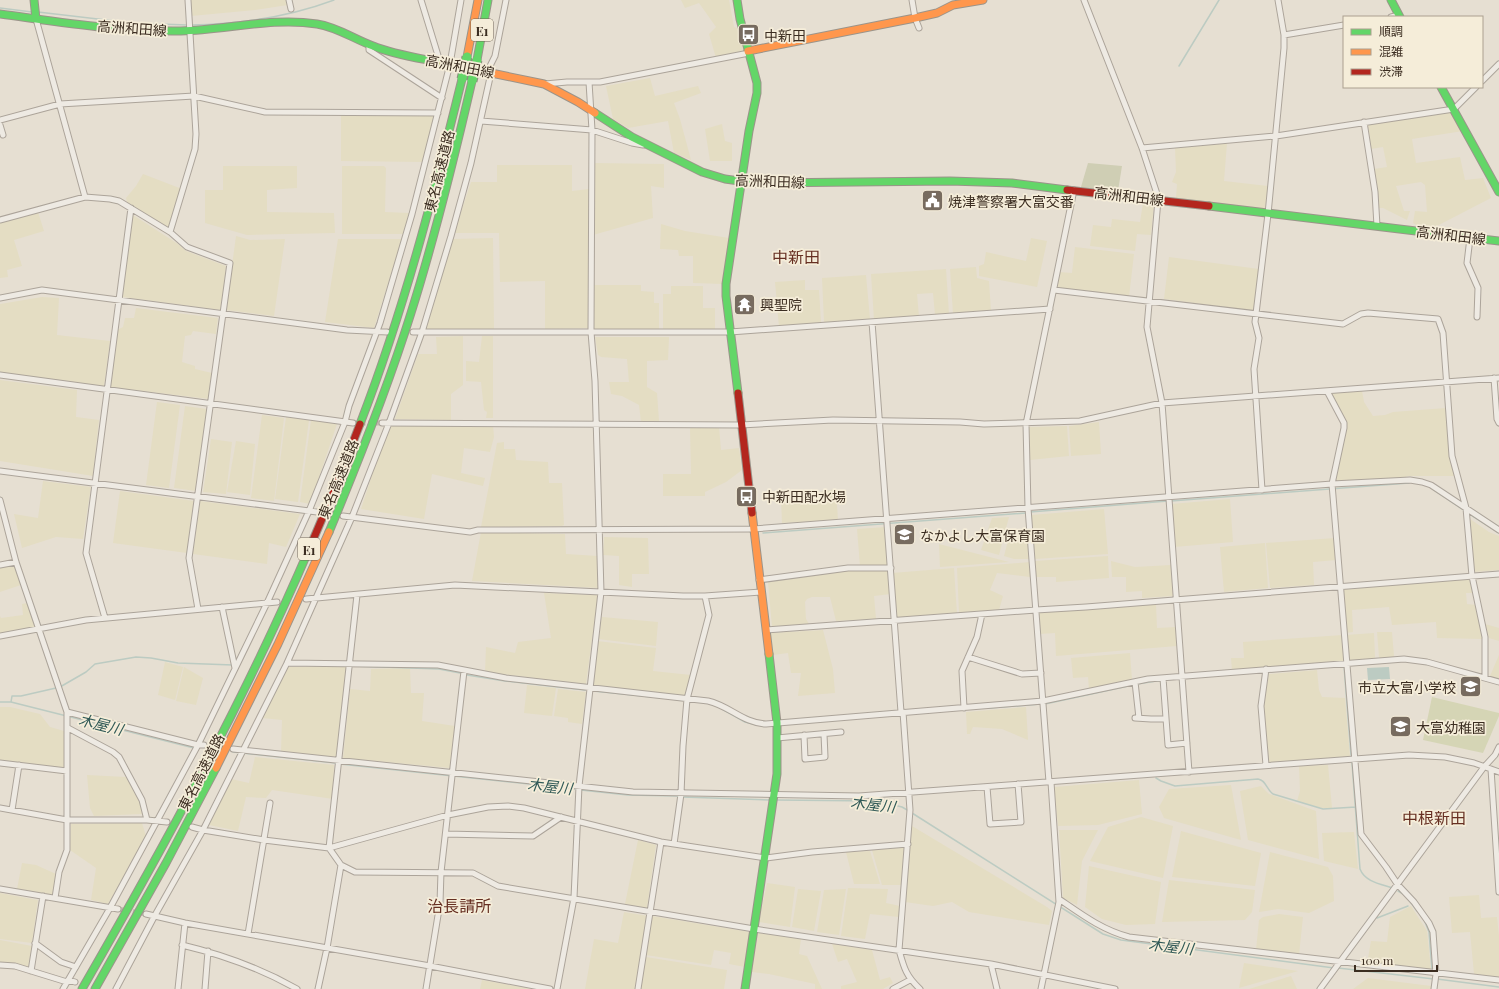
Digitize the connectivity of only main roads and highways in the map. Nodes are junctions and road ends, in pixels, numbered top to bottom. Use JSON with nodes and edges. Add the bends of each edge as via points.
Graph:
{"nodes":[{"id":1,"x":34,"y":0,"type":"edge"},
{"id":2,"x":478,"y":0,"type":"edge"},
{"id":3,"x":488,"y":0,"type":"edge"},
{"id":4,"x":737,"y":0,"type":"edge"},
{"id":5,"x":983,"y":0,"type":"edge"},
{"id":6,"x":1391,"y":0,"type":"edge"},
{"id":7,"x":0,"y":14,"type":"edge"},
{"id":8,"x":1397,"y":16,"type":"edge"},
{"id":9,"x":36,"y":19,"type":"junction"},
{"id":10,"x":748,"y":52,"type":"junction"},
{"id":11,"x":1442,"y":88,"type":"edge"},
{"id":12,"x":742,"y":182,"type":"junction"},
{"id":13,"x":1499,"y":192,"type":"edge"},
{"id":14,"x":1499,"y":241,"type":"edge"},
{"id":15,"x":82,"y":989,"type":"edge"},
{"id":16,"x":95,"y":989,"type":"edge"},
{"id":17,"x":745,"y":989,"type":"edge"}],
"edges":[{"from":1,"to":9,"type":"main road"},
{"from":2,"to":15,"type":"main road","name":"東名高速道路","number":"E1","bridge":true,"via":[[462,79],[426,225],[401,309],[341,474],[268,639],[207,762]]},
{"from":3,"to":16,"type":"main road","name":"東名高速道路","number":"E1","bridge":true,"via":[[450,175],[415,300],[368,433],[327,536],[278,644],[191,818]]},
{"from":4,"to":10,"type":"main road"},
{"from":5,"to":10,"type":"main road","via":[[953,5],[937,13],[915,18]]},
{"from":6,"to":8,"type":"main road"},
{"from":7,"to":9,"type":"main road","name":"高洲和田線"},
{"from":9,"to":12,"type":"main road","name":"高洲和田線","via":[[134,31],[190,31],[312,23],[337,29],[392,53],[544,84],[648,145],[702,172]]},
{"from":10,"to":12,"type":"main road","via":[[757,83],[757,93]]},
{"from":11,"to":13,"type":"main road"},
{"from":12,"to":14,"type":"main road","name":"高洲和田線","via":[[991,182]]},
{"from":12,"to":17,"type":"main road","via":[[726,284],[777,723],[777,774],[774,799]]}]}
